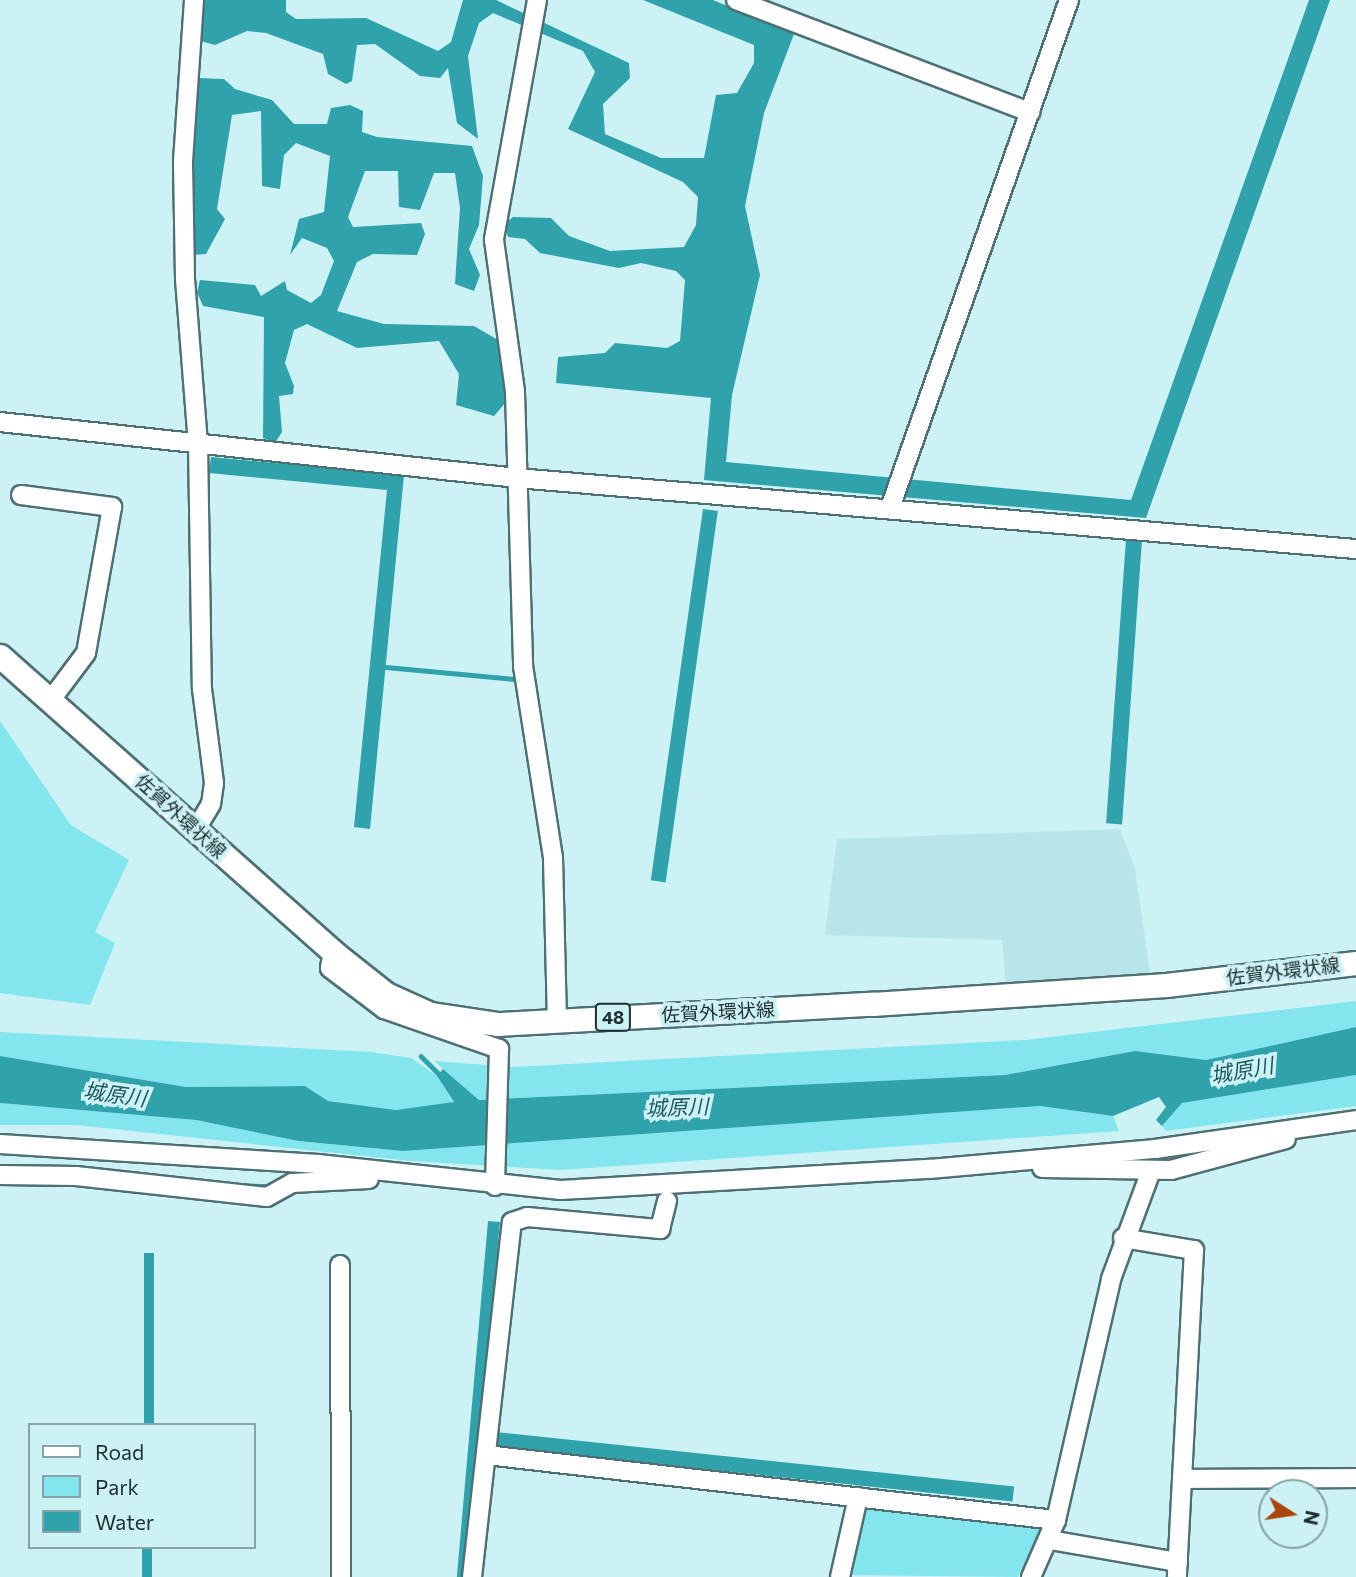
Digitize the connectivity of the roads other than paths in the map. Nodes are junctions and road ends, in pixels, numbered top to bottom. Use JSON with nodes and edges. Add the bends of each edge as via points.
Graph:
{"nodes":[{"id":1,"x":194,"y":0,"type":"edge"},
{"id":2,"x":736,"y":0,"type":"edge"},
{"id":3,"x":1069,"y":0,"type":"edge"},
{"id":4,"x":536,"y":8,"type":"edge"},
{"id":5,"x":1030,"y":112,"type":"junction"},
{"id":6,"x":0,"y":422,"type":"edge"},
{"id":7,"x":198,"y":443,"type":"junction"},
{"id":8,"x":517,"y":478,"type":"junction"},
{"id":9,"x":21,"y":495,"type":"dead end"},
{"id":10,"x":890,"y":509,"type":"junction"},
{"id":11,"x":1356,"y":549,"type":"edge"},
{"id":12,"x":0,"y":656,"type":"edge"},
{"id":13,"x":50,"y":701,"type":"junction"},
{"id":14,"x":195,"y":829,"type":"junction"},
{"id":15,"x":333,"y":952,"type":"junction"},
{"id":16,"x":1356,"y":963,"type":"edge"},
{"id":17,"x":557,"y":1019,"type":"junction"},
{"id":18,"x":1356,"y":1120,"type":"edge"},
{"id":19,"x":1328,"y":1123,"type":"junction"},
{"id":20,"x":0,"y":1144,"type":"edge"},
{"id":21,"x":1007,"y":1162,"type":"junction"},
{"id":22,"x":1151,"y":1171,"type":"junction"},
{"id":23,"x":0,"y":1175,"type":"edge"},
{"id":24,"x":407,"y":1177,"type":"junction"},
{"id":25,"x":495,"y":1186,"type":"junction"},
{"id":26,"x":667,"y":1201,"type":"dead end"},
{"id":27,"x":1123,"y":1238,"type":"junction"},
{"id":28,"x":340,"y":1265,"type":"dead end"},
{"id":29,"x":485,"y":1455,"type":"junction"},
{"id":30,"x":1356,"y":1478,"type":"edge"},
{"id":31,"x":1183,"y":1479,"type":"junction"},
{"id":32,"x":858,"y":1497,"type":"junction"},
{"id":33,"x":1056,"y":1520,"type":"junction"},
{"id":34,"x":1050,"y":1540,"type":"junction"},
{"id":35,"x":1178,"y":1570,"type":"edge"},
{"id":36,"x":341,"y":1577,"type":"edge"},
{"id":37,"x":472,"y":1577,"type":"edge"},
{"id":38,"x":839,"y":1577,"type":"edge"},
{"id":39,"x":1031,"y":1577,"type":"edge"}],
"edges":[{"from":1,"to":7,"type":"street","via":[[183,163]]},
{"from":2,"to":5,"type":"street"},
{"from":3,"to":5,"type":"street"},
{"from":4,"to":8,"type":"street","via":[[494,240],[515,392]]},
{"from":5,"to":10,"type":"street"},
{"from":6,"to":7,"type":"street"},
{"from":7,"to":8,"type":"street"},
{"from":7,"to":14,"type":"street","via":[[202,689],[214,783],[211,804]]},
{"from":8,"to":10,"type":"street"},
{"from":8,"to":17,"type":"street","via":[[523,666],[553,858]]},
{"from":9,"to":13,"type":"street","via":[[112,508],[86,653]]},
{"from":10,"to":11,"type":"street"},
{"from":12,"to":13,"type":"main road","name":"佐賀外環状線","number":"48"},
{"from":13,"to":14,"type":"main road","name":"佐賀外環状線","number":"48"},
{"from":14,"to":15,"type":"main road","name":"佐賀外環状線","number":"48"},
{"from":15,"to":17,"type":"main road","name":"佐賀外環状線","number":"48","via":[[386,994],[430,1014],[498,1024]]},
{"from":15,"to":25,"type":"street","via":[[330,968],[384,1009],[499,1049]]},
{"from":16,"to":17,"type":"main road","name":"佐賀外環状線","number":"48","via":[[1166,985]]},
{"from":18,"to":19,"type":"street"},
{"from":19,"to":21,"type":"street"},
{"from":19,"to":22,"type":"street"},
{"from":20,"to":24,"type":"street","via":[[142,1149]]},
{"from":21,"to":22,"type":"street"},
{"from":21,"to":25,"type":"street","via":[[673,1186]]},
{"from":22,"to":27,"type":"street"},
{"from":23,"to":24,"type":"street","via":[[76,1176],[267,1197],[292,1183]]},
{"from":24,"to":25,"type":"street"},
{"from":26,"to":29,"type":"street","via":[[660,1228],[527,1217],[512,1222]]},
{"from":27,"to":31,"type":"street","via":[[1194,1250]]},
{"from":27,"to":33,"type":"street"},
{"from":28,"to":36,"type":"street"},
{"from":29,"to":32,"type":"street"},
{"from":29,"to":37,"type":"street"},
{"from":30,"to":31,"type":"street"},
{"from":31,"to":35,"type":"street"},
{"from":32,"to":33,"type":"street"},
{"from":32,"to":38,"type":"street"},
{"from":33,"to":34,"type":"street"},
{"from":34,"to":35,"type":"street"},
{"from":34,"to":39,"type":"street"}]}
